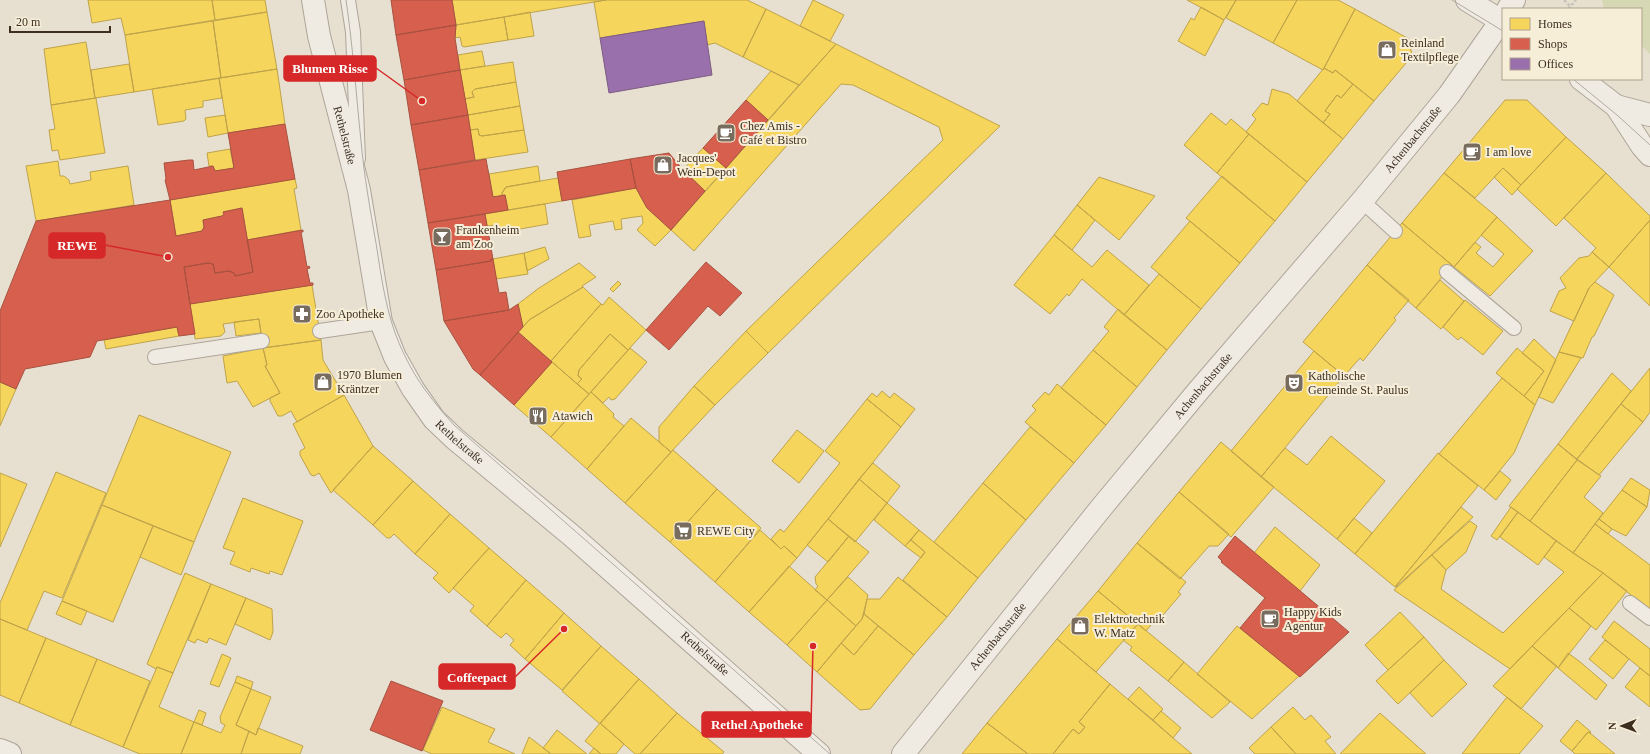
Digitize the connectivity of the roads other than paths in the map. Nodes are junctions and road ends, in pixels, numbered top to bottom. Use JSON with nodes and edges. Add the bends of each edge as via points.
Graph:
{"nodes":[{"id":1,"x":313,"y":0,"type":"edge"},
{"id":2,"x":348,"y":0,"type":"edge"},
{"id":3,"x":1467,"y":0,"type":"edge"},
{"id":4,"x":1502,"y":17,"type":"edge"},
{"id":5,"x":1502,"y":21,"type":"edge"},
{"id":6,"x":1582,"y":80,"type":"edge"},
{"id":7,"x":1616,"y":106,"type":"junction"},
{"id":8,"x":1650,"y":115,"type":"edge"},
{"id":9,"x":1650,"y":155,"type":"edge"},
{"id":10,"x":359,"y":190,"type":"junction"},
{"id":11,"x":1362,"y":201,"type":"junction"},
{"id":12,"x":1395,"y":231,"type":"dead end"},
{"id":13,"x":1447,"y":272,"type":"dead end"},
{"id":14,"x":381,"y":322,"type":"junction"},
{"id":15,"x":1514,"y":328,"type":"dead end"},
{"id":16,"x":320,"y":331,"type":"dead end"},
{"id":17,"x":262,"y":341,"type":"dead end"},
{"id":18,"x":155,"y":357,"type":"dead end"},
{"id":19,"x":1630,"y":602,"type":"dead end"},
{"id":20,"x":1650,"y":618,"type":"edge"},
{"id":21,"x":0,"y":750,"type":"edge"},
{"id":22,"x":10,"y":754,"type":"edge"},
{"id":23,"x":819,"y":754,"type":"edge"},
{"id":24,"x":903,"y":754,"type":"edge"}],
"edges":[{"from":1,"to":10,"type":"street","name":"Rethelstraße","via":[[319,36]]},
{"from":2,"to":10,"type":"lane","via":[[354,38]]},
{"from":3,"to":4,"type":"street"},
{"from":5,"to":11,"type":"street","name":"Achenbachstraße","via":[[1449,95]]},
{"from":6,"to":7,"type":"street"},
{"from":7,"to":8,"type":"street"},
{"from":7,"to":9,"type":"street"},
{"from":10,"to":14,"type":"street","name":"Rethelstraße"},
{"from":11,"to":12,"type":"lane"},
{"from":11,"to":24,"type":"street","name":"Achenbachstraße","via":[[1101,508]]},
{"from":13,"to":15,"type":"lane"},
{"from":14,"to":16,"type":"lane"},
{"from":14,"to":23,"type":"street","name":"Rethelstraße","via":[[395,357],[434,419],[571,535]]},
{"from":17,"to":18,"type":"lane"},
{"from":19,"to":20,"type":"lane"},
{"from":21,"to":22,"type":"street"}]}
